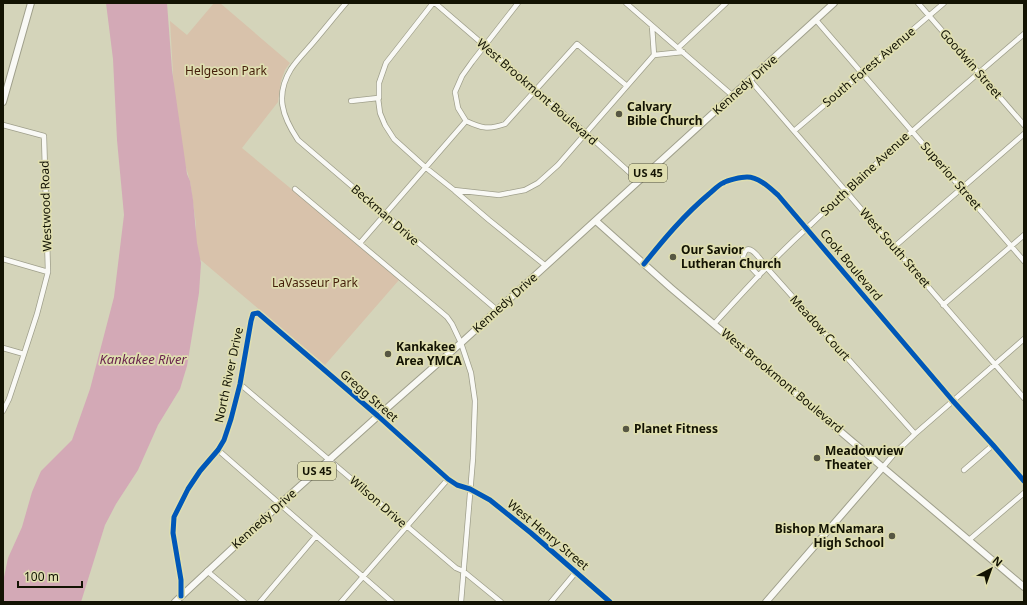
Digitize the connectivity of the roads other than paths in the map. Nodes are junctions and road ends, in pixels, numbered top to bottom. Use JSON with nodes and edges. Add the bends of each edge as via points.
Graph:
{"nodes":[{"id":1,"x":31,"y":3,"type":"edge"},
{"id":2,"x":346,"y":3,"type":"edge"},
{"id":3,"x":434,"y":3,"type":"edge"},
{"id":4,"x":518,"y":3,"type":"edge"},
{"id":5,"x":626,"y":3,"type":"edge"},
{"id":6,"x":635,"y":3,"type":"edge"},
{"id":7,"x":726,"y":3,"type":"edge"},
{"id":8,"x":834,"y":3,"type":"edge"},
{"id":9,"x":918,"y":3,"type":"edge"},
{"id":10,"x":944,"y":3,"type":"edge"},
{"id":11,"x":631,"y":7,"type":"junction"},
{"id":12,"x":929,"y":16,"type":"junction"},
{"id":13,"x":816,"y":20,"type":"junction"},
{"id":14,"x":652,"y":26,"type":"junction"},
{"id":15,"x":1024,"y":34,"type":"edge"},
{"id":16,"x":485,"y":46,"type":"junction"},
{"id":17,"x":678,"y":48,"type":"junction"},
{"id":18,"x":683,"y":52,"type":"junction"},
{"id":19,"x":654,"y":55,"type":"junction"},
{"id":20,"x":862,"y":73,"type":"junction"},
{"id":21,"x":979,"y":73,"type":"junction"},
{"id":22,"x":750,"y":80,"type":"junction"},
{"id":23,"x":627,"y":86,"type":"junction"},
{"id":24,"x":535,"y":90,"type":"junction"},
{"id":25,"x":733,"y":96,"type":"junction"},
{"id":26,"x":378,"y":98,"type":"junction"},
{"id":27,"x":351,"y":101,"type":"dead end"},
{"id":28,"x":3,"y":102,"type":"edge"},
{"id":29,"x":466,"y":121,"type":"junction"},
{"id":30,"x":3,"y":124,"type":"edge"},
{"id":31,"x":1024,"y":126,"type":"edge"},
{"id":32,"x":794,"y":131,"type":"junction"},
{"id":33,"x":912,"y":131,"type":"junction"},
{"id":34,"x":586,"y":133,"type":"junction"},
{"id":35,"x":1024,"y":134,"type":"edge"},
{"id":36,"x":425,"y":167,"type":"junction"},
{"id":37,"x":639,"y":181,"type":"junction"},
{"id":38,"x":962,"y":188,"type":"junction"},
{"id":39,"x":295,"y":189,"type":"dead end"},
{"id":40,"x":454,"y":190,"type":"junction"},
{"id":41,"x":845,"y":191,"type":"junction"},
{"id":42,"x":384,"y":214,"type":"junction"},
{"id":43,"x":596,"y":220,"type":"junction"},
{"id":44,"x":806,"y":228,"type":"junction"},
{"id":45,"x":1024,"y":235,"type":"edge"},
{"id":46,"x":360,"y":243,"type":"junction"},
{"id":47,"x":1011,"y":246,"type":"junction"},
{"id":48,"x":894,"y":247,"type":"junction"},
{"id":49,"x":3,"y":259,"type":"edge"},
{"id":50,"x":1024,"y":260,"type":"edge"},
{"id":51,"x":644,"y":264,"type":"junction"},
{"id":52,"x":546,"y":266,"type":"junction"},
{"id":53,"x":767,"y":268,"type":"junction"},
{"id":54,"x":48,"y":272,"type":"junction"},
{"id":55,"x":759,"y":276,"type":"junction"},
{"id":56,"x":943,"y":305,"type":"junction"},
{"id":57,"x":497,"y":310,"type":"junction"},
{"id":58,"x":258,"y":313,"type":"joint"},
{"id":59,"x":714,"y":324,"type":"junction"},
{"id":60,"x":1024,"y":338,"type":"edge"},
{"id":61,"x":461,"y":343,"type":"junction"},
{"id":62,"x":3,"y":348,"type":"edge"},
{"id":63,"x":24,"y":354,"type":"junction"},
{"id":64,"x":995,"y":364,"type":"junction"},
{"id":65,"x":240,"y":384,"type":"junction"},
{"id":66,"x":1024,"y":398,"type":"edge"},
{"id":67,"x":953,"y":401,"type":"junction"},
{"id":68,"x":3,"y":411,"type":"edge"},
{"id":69,"x":378,"y":416,"type":"junction"},
{"id":70,"x":915,"y":434,"type":"junction"},
{"id":71,"x":993,"y":445,"type":"junction"},
{"id":72,"x":218,"y":450,"type":"junction"},
{"id":73,"x":329,"y":460,"type":"junction"},
{"id":74,"x":883,"y":467,"type":"junction"},
{"id":75,"x":964,"y":470,"type":"dead end"},
{"id":76,"x":448,"y":479,"type":"junction"},
{"id":77,"x":1024,"y":481,"type":"edge"},
{"id":78,"x":470,"y":489,"type":"junction"},
{"id":79,"x":1024,"y":493,"type":"edge"},
{"id":80,"x":280,"y":504,"type":"junction"},
{"id":81,"x":407,"y":527,"type":"junction"},
{"id":82,"x":316,"y":536,"type":"junction"},
{"id":83,"x":969,"y":540,"type":"junction"},
{"id":84,"x":207,"y":571,"type":"junction"},
{"id":85,"x":463,"y":571,"type":"junction"},
{"id":86,"x":576,"y":572,"type":"junction"},
{"id":87,"x":363,"y":577,"type":"junction"},
{"id":88,"x":1024,"y":587,"type":"edge"},
{"id":89,"x":181,"y":596,"type":"junction"},
{"id":90,"x":175,"y":602,"type":"edge"},
{"id":91,"x":244,"y":602,"type":"edge"},
{"id":92,"x":260,"y":602,"type":"edge"},
{"id":93,"x":341,"y":602,"type":"edge"},
{"id":94,"x":392,"y":602,"type":"edge"},
{"id":95,"x":461,"y":602,"type":"edge"},
{"id":96,"x":501,"y":602,"type":"edge"},
{"id":97,"x":551,"y":602,"type":"edge"},
{"id":98,"x":610,"y":602,"type":"edge"},
{"id":99,"x":766,"y":602,"type":"edge"}],
"edges":[{"from":1,"to":28,"type":"main road"},
{"from":2,"to":42,"type":"street","name":"Beckman Drive","via":[[292,68],[285,82],[283,112],[298,140]]},
{"from":3,"to":16,"type":"street","name":"West Brookmont Boulevard"},
{"from":3,"to":26,"type":"street","via":[[386,63],[379,83]]},
{"from":4,"to":16,"type":"street"},
{"from":5,"to":11,"type":"street"},
{"from":6,"to":11,"type":"street"},
{"from":7,"to":17,"type":"street"},
{"from":8,"to":13,"type":"main road","name":"Kennedy Drive","number":"US 45"},
{"from":9,"to":12,"type":"street","name":"Goodwin Street"},
{"from":10,"to":12,"type":"street","name":"South Forest Avenue"},
{"from":11,"to":14,"type":"street"},
{"from":12,"to":20,"type":"street","name":"South Forest Avenue"},
{"from":12,"to":21,"type":"street","name":"Goodwin Street"},
{"from":13,"to":20,"type":"street","name":"Superior Street"},
{"from":13,"to":22,"type":"main road","name":"Kennedy Drive","number":"US 45"},
{"from":14,"to":17,"type":"street"},
{"from":14,"to":19,"type":"street"},
{"from":15,"to":21,"type":"street","name":"South Blaine Avenue"},
{"from":16,"to":24,"type":"street","name":"West Brookmont Boulevard"},
{"from":16,"to":29,"type":"street","via":[[462,76],[455,92],[458,108]]},
{"from":17,"to":18,"type":"street"},
{"from":18,"to":19,"type":"street"},
{"from":18,"to":25,"type":"street"},
{"from":19,"to":23,"type":"street"},
{"from":20,"to":32,"type":"street","name":"South Forest Avenue"},
{"from":20,"to":33,"type":"street","name":"Superior Street"},
{"from":21,"to":31,"type":"street","name":"Goodwin Street"},
{"from":21,"to":33,"type":"street","name":"South Blaine Avenue"},
{"from":22,"to":25,"type":"main road","name":"Kennedy Drive","number":"US 45"},
{"from":22,"to":32,"type":"street","name":"West South Street"},
{"from":23,"to":24,"type":"street","via":[[577,44]]},
{"from":23,"to":34,"type":"street"},
{"from":24,"to":29,"type":"street","via":[[505,124],[494,128],[479,127]]},
{"from":24,"to":34,"type":"street","name":"West Brookmont Boulevard"},
{"from":25,"to":37,"type":"main road","name":"Kennedy Drive","number":"US 45"},
{"from":26,"to":27,"type":"street"},
{"from":26,"to":36,"type":"street","via":[[385,125],[394,138]]},
{"from":29,"to":36,"type":"street"},
{"from":30,"to":54,"type":"street","name":"Westwood Road","via":[[44,136]]},
{"from":32,"to":41,"type":"street","name":"West South Street"},
{"from":33,"to":38,"type":"street","name":"Superior Street"},
{"from":33,"to":41,"type":"street","name":"South Blaine Avenue"},
{"from":34,"to":37,"type":"street","name":"West Brookmont Boulevard"},
{"from":34,"to":40,"type":"street","via":[[558,165],[525,190],[498,195]]},
{"from":35,"to":38,"type":"street"},
{"from":36,"to":40,"type":"street"},
{"from":36,"to":42,"type":"street"},
{"from":37,"to":43,"type":"main road","name":"Kennedy Drive","number":"US 45"},
{"from":38,"to":47,"type":"street","name":"Superior Street"},
{"from":38,"to":48,"type":"street"},
{"from":39,"to":46,"type":"street"},
{"from":40,"to":52,"type":"street"},
{"from":41,"to":44,"type":"street","name":"South Blaine Avenue"},
{"from":41,"to":48,"type":"street","name":"West South Street"},
{"from":42,"to":46,"type":"street"},
{"from":42,"to":57,"type":"street","name":"Beckman Drive"},
{"from":43,"to":51,"type":"main road","name":"West Brookmont Boulevard"},
{"from":43,"to":52,"type":"main road","name":"Kennedy Drive","number":"US 45"},
{"from":44,"to":51,"type":"street","name":"Cook Boulevard","via":[[769,187],[747,177],[735,179],[723,183],[696,205],[674,226]]},
{"from":44,"to":53,"type":"street","name":"South Blaine Avenue"},
{"from":44,"to":67,"type":"street","name":"Cook Boulevard"},
{"from":45,"to":47,"type":"street"},
{"from":46,"to":61,"type":"street","via":[[447,317]]},
{"from":47,"to":50,"type":"street","name":"Superior Street"},
{"from":47,"to":56,"type":"street"},
{"from":48,"to":56,"type":"street","name":"West South Street"},
{"from":49,"to":54,"type":"street","name":"Westwood Road"},
{"from":51,"to":59,"type":"main road","name":"West Brookmont Boulevard"},
{"from":52,"to":57,"type":"main road","name":"Kennedy Drive","number":"US 45"},
{"from":53,"to":55,"type":"street","name":"South Blaine Avenue"},
{"from":53,"to":55,"type":"street","name":"Meadow Court","via":[[756,253],[746,250],[743,257]]},
{"from":53,"to":70,"type":"street","name":"Meadow Court"},
{"from":54,"to":63,"type":"street"},
{"from":55,"to":59,"type":"street","name":"South Blaine Avenue"},
{"from":56,"to":64,"type":"street","name":"West South Street"},
{"from":57,"to":61,"type":"main road","name":"Kennedy Drive","number":"US 45"},
{"from":58,"to":65,"type":"street","name":"North River Drive","via":[[253,314],[251,321]]},
{"from":58,"to":69,"type":"street","name":"Gregg Street"},
{"from":59,"to":74,"type":"main road","name":"West Brookmont Boulevard"},
{"from":60,"to":64,"type":"street"},
{"from":61,"to":69,"type":"main road","name":"Kennedy Drive","number":"US 45"},
{"from":61,"to":78,"type":"street","via":[[471,373],[475,401]]},
{"from":62,"to":63,"type":"street"},
{"from":63,"to":68,"type":"street"},
{"from":64,"to":66,"type":"street","name":"West South Street"},
{"from":64,"to":67,"type":"street"},
{"from":65,"to":72,"type":"street","name":"North River Drive","via":[[224,440]]},
{"from":65,"to":73,"type":"street","name":"Wilson Drive"},
{"from":67,"to":70,"type":"street"},
{"from":67,"to":71,"type":"street","name":"Cook Boulevard"},
{"from":69,"to":73,"type":"main road","name":"Kennedy Drive","number":"US 45"},
{"from":69,"to":76,"type":"street","name":"Gregg Street"},
{"from":70,"to":74,"type":"street"},
{"from":71,"to":75,"type":"street"},
{"from":71,"to":77,"type":"street","name":"Cook Boulevard"},
{"from":72,"to":80,"type":"street"},
{"from":72,"to":89,"type":"street","name":"North River Drive","via":[[188,489],[174,517],[173,533],[181,580]]},
{"from":73,"to":80,"type":"main road","name":"Kennedy Drive","number":"US 45"},
{"from":73,"to":81,"type":"street","name":"Wilson Drive"},
{"from":74,"to":83,"type":"main road","name":"West Brookmont Boulevard"},
{"from":74,"to":99,"type":"main road"},
{"from":76,"to":78,"type":"street","name":"Gregg Street"},
{"from":76,"to":81,"type":"street"},
{"from":78,"to":85,"type":"street"},
{"from":78,"to":86,"type":"street","name":"West Henry Street","via":[[490,500]]},
{"from":79,"to":83,"type":"street"},
{"from":80,"to":82,"type":"street"},
{"from":80,"to":84,"type":"main road","name":"Kennedy Drive","number":"US 45"},
{"from":81,"to":85,"type":"street","name":"Wilson Drive"},
{"from":81,"to":87,"type":"street"},
{"from":82,"to":87,"type":"street"},
{"from":82,"to":92,"type":"street"},
{"from":83,"to":88,"type":"main road","name":"West Brookmont Boulevard"},
{"from":84,"to":89,"type":"main road","name":"Kennedy Drive","number":"US 45"},
{"from":84,"to":91,"type":"street"},
{"from":85,"to":95,"type":"street"},
{"from":85,"to":96,"type":"street","name":"Wilson Drive"},
{"from":86,"to":97,"type":"street"},
{"from":86,"to":98,"type":"street","name":"West Henry Street"},
{"from":87,"to":93,"type":"street"},
{"from":87,"to":94,"type":"street"},
{"from":89,"to":90,"type":"main road","name":"Kennedy Drive","number":"US 45"}]}
